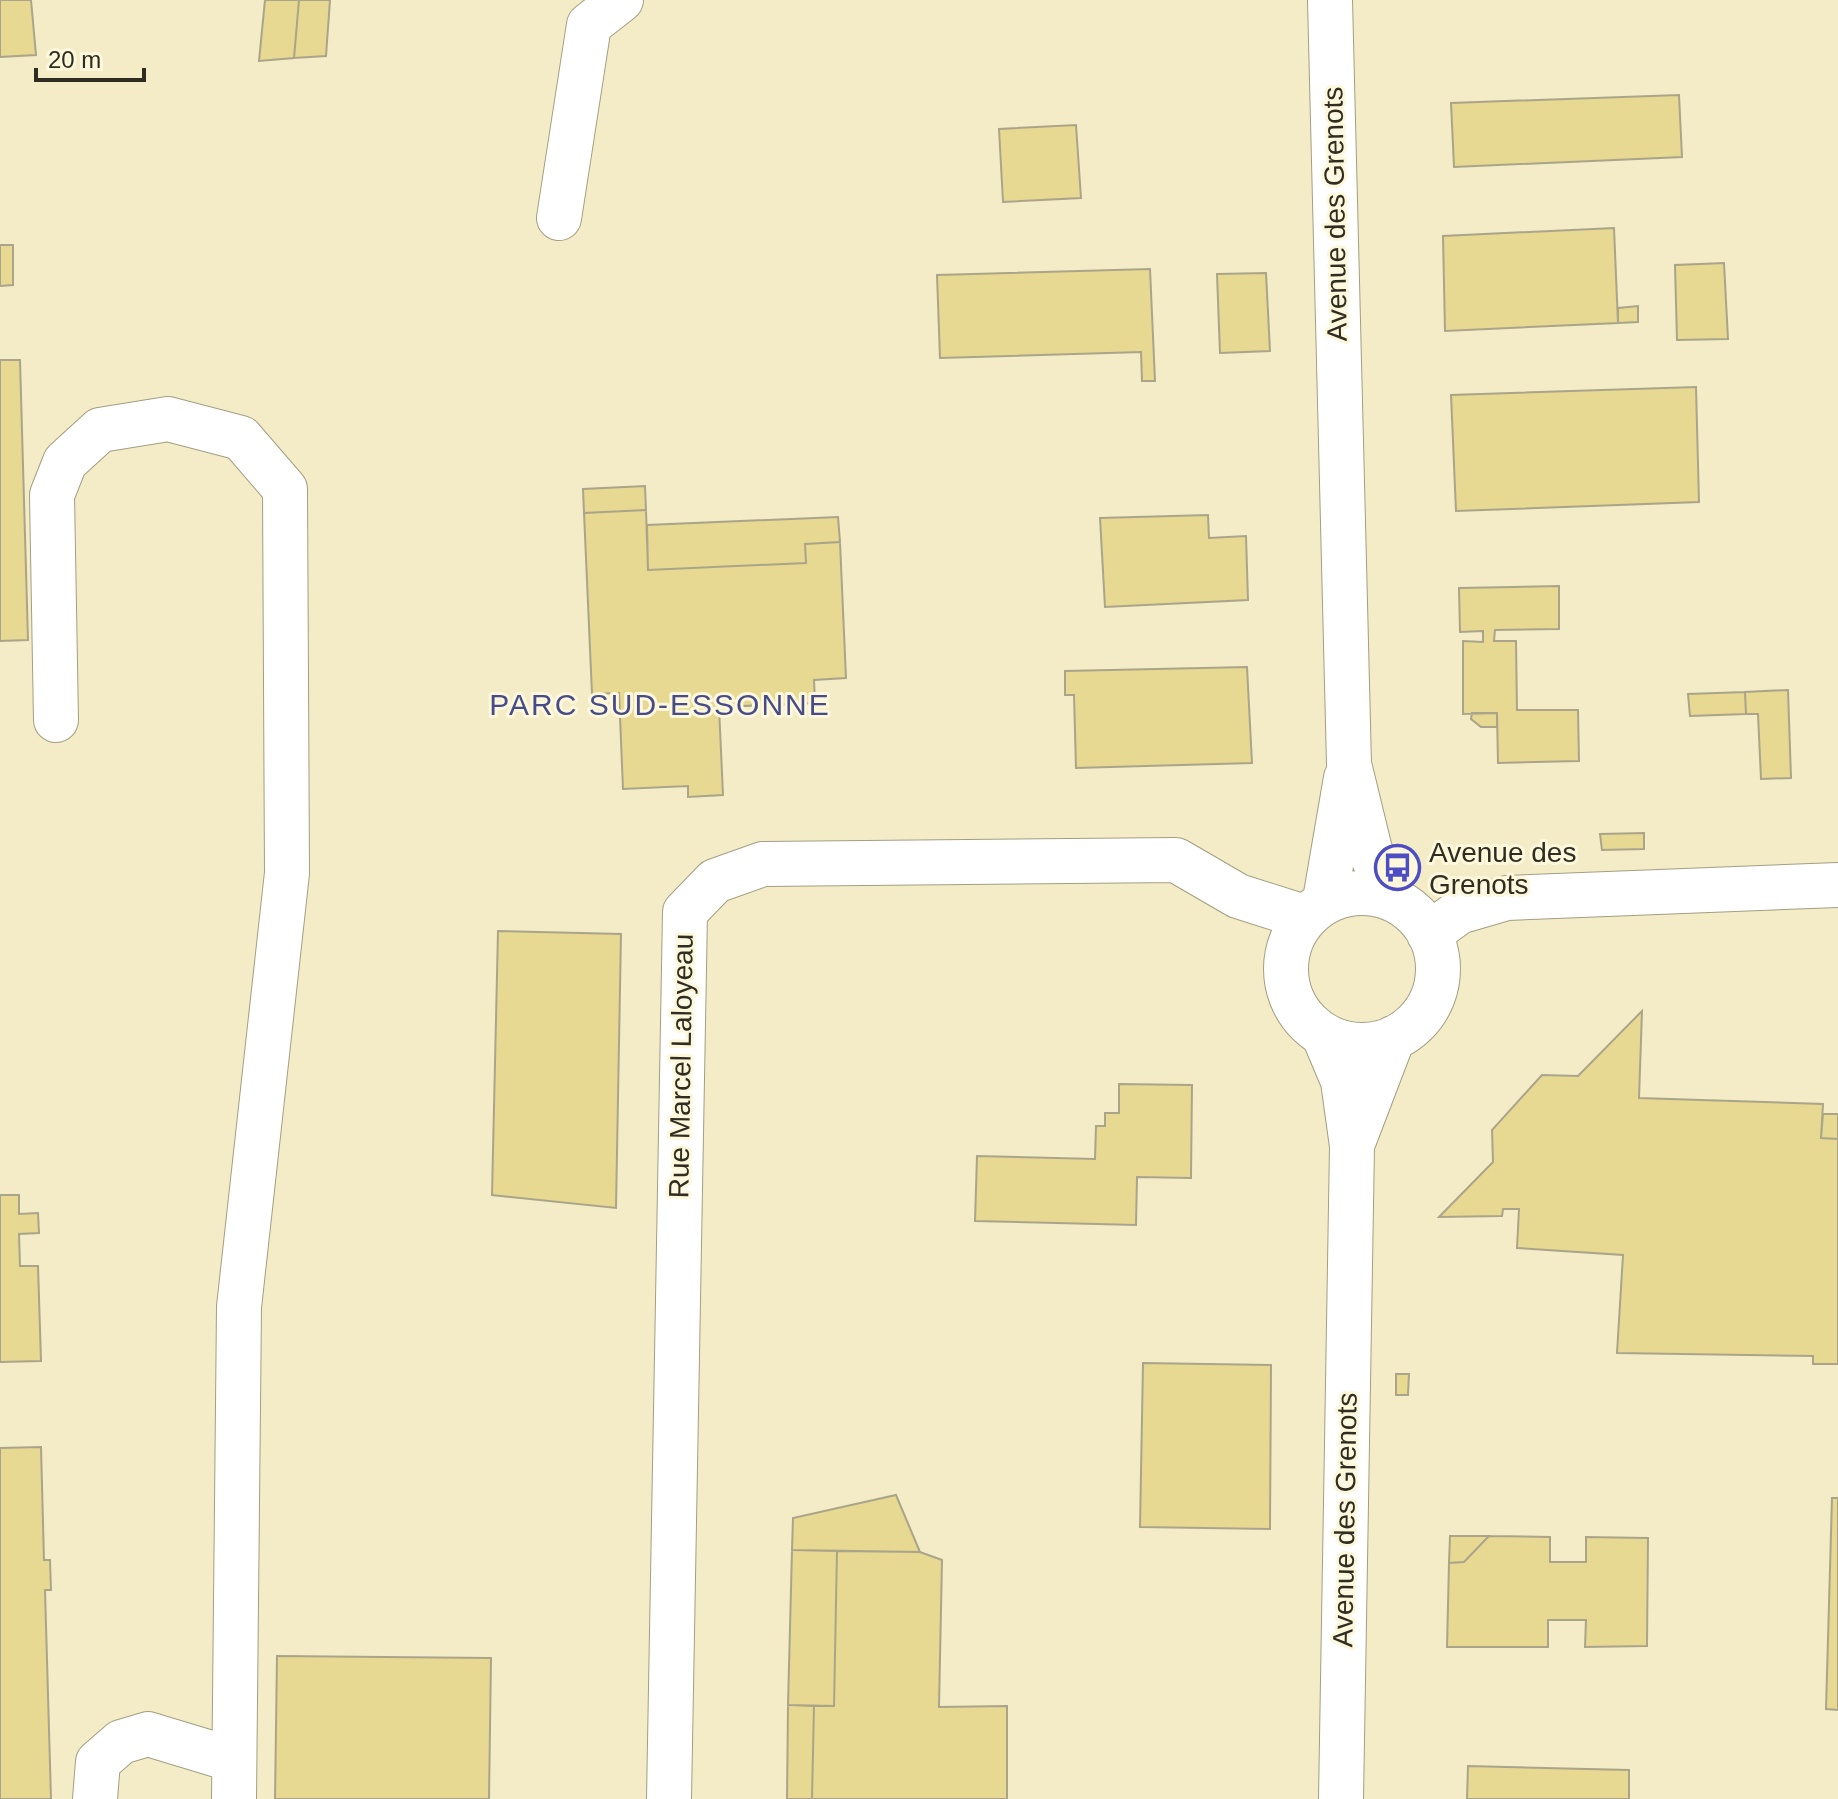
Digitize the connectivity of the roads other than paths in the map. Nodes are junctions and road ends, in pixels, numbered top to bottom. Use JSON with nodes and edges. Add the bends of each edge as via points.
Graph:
{"nodes":[{"id":1,"x":621,"y":0,"type":"edge"},
{"id":2,"x":1330,"y":0,"type":"edge"},
{"id":3,"x":559,"y":218,"type":"dead end"},
{"id":4,"x":56,"y":720,"type":"dead end"},
{"id":5,"x":1349,"y":764,"type":"junction"},
{"id":6,"x":1838,"y":885,"type":"edge"},
{"id":7,"x":1238,"y":896,"type":"junction"},
{"id":8,"x":1389,"y":896,"type":"junction"},
{"id":9,"x":1314,"y":909,"type":"junction"},
{"id":10,"x":1429,"y":934,"type":"junction"},
{"id":11,"x":1285,"y":974,"type":"junction"},
{"id":12,"x":1324,"y":1036,"type":"junction"},
{"id":13,"x":1393,"y":1038,"type":"junction"},
{"id":14,"x":1352,"y":1146,"type":"junction"},
{"id":15,"x":234,"y":1779,"type":"edge"},
{"id":16,"x":95,"y":1799,"type":"edge"},
{"id":17,"x":669,"y":1799,"type":"edge"},
{"id":18,"x":1341,"y":1799,"type":"edge"}],
"edges":[{"from":1,"to":3,"type":"street","via":[[589,25]]},
{"from":2,"to":5,"type":"street","name":"Avenue des Grenots"},
{"from":4,"to":15,"type":"street","via":[[52,495],[65,462],[100,430],[168,419],[241,438],[285,489],[287,873],[239,1307]]},
{"from":5,"to":8,"type":"street","name":"Avenue des Grenots","via":[[1370,850]]},
{"from":5,"to":9,"type":"street","name":"Avenue des Grenots"},
{"from":6,"to":10,"type":"street","via":[[1507,898],[1459,912]]},
{"from":7,"to":9,"type":"street","name":"Rue Marcel Laloyeau"},
{"from":7,"to":11,"type":"street"},
{"from":7,"to":17,"type":"street","name":"Rue Marcel Laloyeau","via":[[1176,860],[763,864],[715,881],[685,912]]},
{"from":8,"to":9,"type":"street","via":[[1362,891]]},
{"from":8,"to":10,"type":"street","via":[[1413,911]]},
{"from":9,"to":11,"type":"street","via":[[1290,940]]},
{"from":10,"to":13,"type":"street","via":[[1438,976],[1431,1002],[1415,1023]]},
{"from":11,"to":12,"type":"street","via":[[1291,1000]]},
{"from":12,"to":13,"type":"street","via":[[1350,1045]]},
{"from":12,"to":14,"type":"street","name":"Avenue des Grenots","via":[[1343,1081]]},
{"from":13,"to":14,"type":"street","name":"Avenue des Grenots"},
{"from":14,"to":18,"type":"street","name":"Avenue des Grenots"},
{"from":15,"to":16,"type":"street","via":[[148,1734],[121,1742],[98,1762]]}]}
